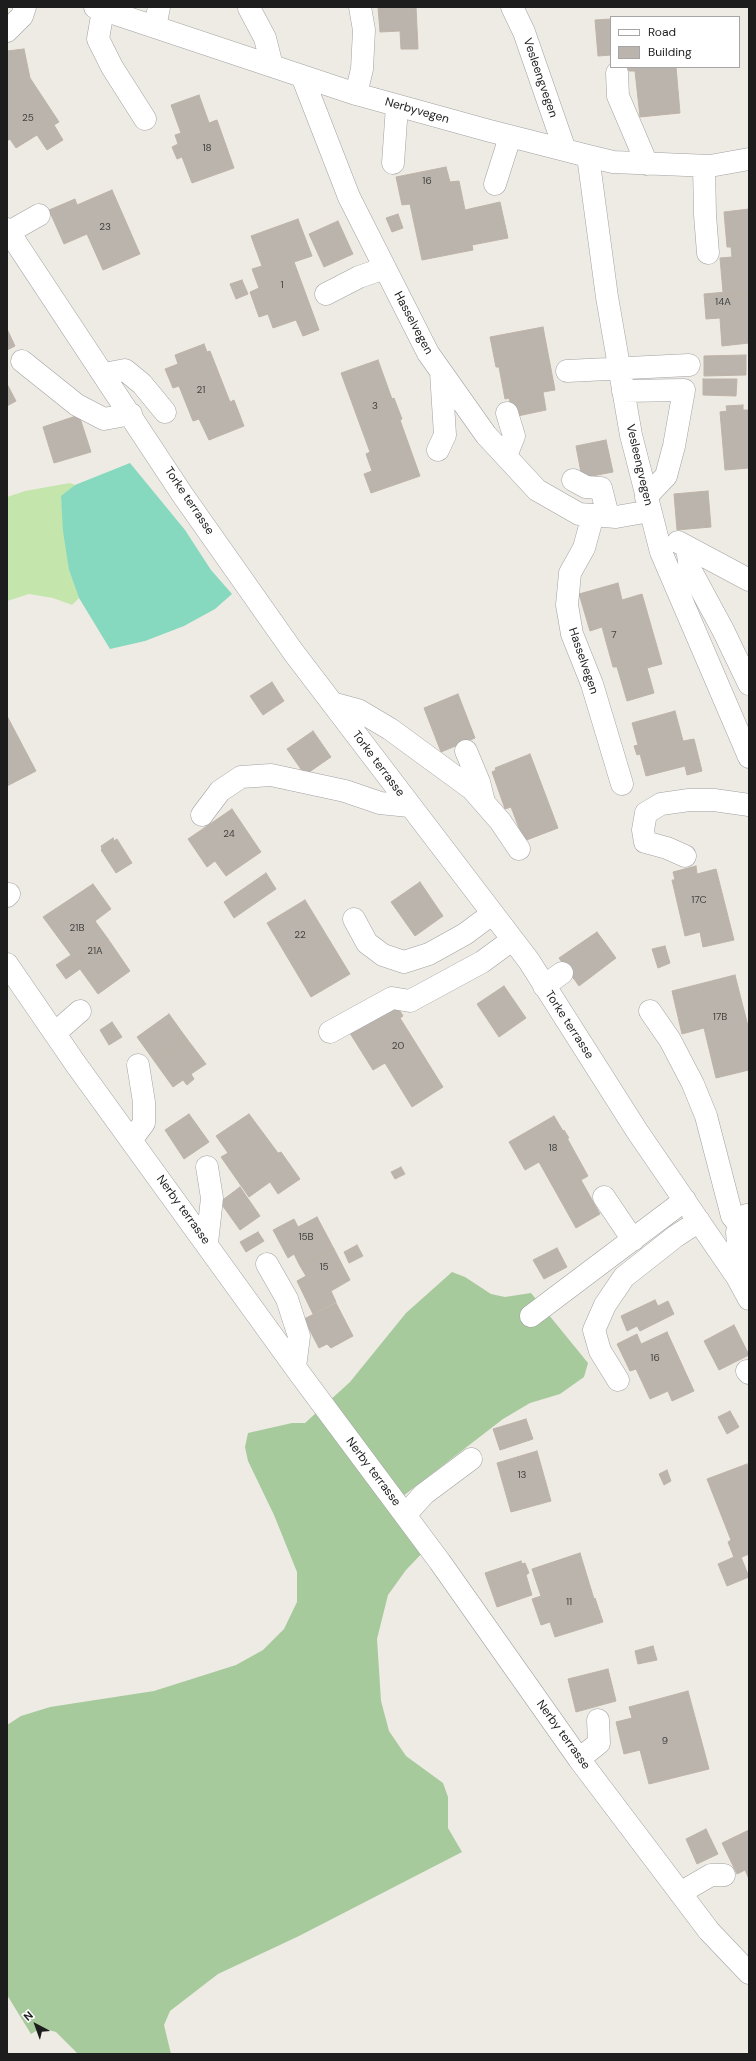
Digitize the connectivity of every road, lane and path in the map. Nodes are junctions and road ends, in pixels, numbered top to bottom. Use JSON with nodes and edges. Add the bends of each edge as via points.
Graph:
{"nodes":[{"id":1,"x":25,"y":7,"type":"edge"},
{"id":2,"x":360,"y":7,"type":"edge"},
{"id":3,"x":512,"y":7,"type":"edge"},
{"id":4,"x":99,"y":8,"type":"edge"},
{"id":5,"x":249,"y":8,"type":"dead end"},
{"id":6,"x":157,"y":17,"type":"edge"},
{"id":7,"x":7,"y":31,"type":"edge"},
{"id":8,"x":272,"y":66,"type":"junction"},
{"id":9,"x":617,"y":73,"type":"dead end"},
{"id":10,"x":302,"y":76,"type":"junction"},
{"id":11,"x":356,"y":94,"type":"junction"},
{"id":12,"x":397,"y":106,"type":"junction"},
{"id":13,"x":146,"y":119,"type":"dead end"},
{"id":14,"x":510,"y":136,"type":"junction"},
{"id":15,"x":566,"y":150,"type":"junction"},
{"id":16,"x":588,"y":156,"type":"junction"},
{"id":17,"x":749,"y":159,"type":"edge"},
{"id":18,"x":393,"y":163,"type":"dead end"},
{"id":19,"x":647,"y":164,"type":"junction"},
{"id":20,"x":704,"y":166,"type":"junction"},
{"id":21,"x":495,"y":184,"type":"dead end"},
{"id":22,"x":39,"y":215,"type":"dead end"},
{"id":23,"x":8,"y":230,"type":"edge"},
{"id":24,"x":708,"y":253,"type":"dead end"},
{"id":25,"x":385,"y":268,"type":"junction"},
{"id":26,"x":326,"y":294,"type":"dead end"},
{"id":27,"x":22,"y":361,"type":"dead end"},
{"id":28,"x":689,"y":364,"type":"dead end"},
{"id":29,"x":619,"y":368,"type":"junction"},
{"id":30,"x":567,"y":371,"type":"dead end"},
{"id":31,"x":441,"y":372,"type":"junction"},
{"id":32,"x":104,"y":374,"type":"junction"},
{"id":33,"x":623,"y":391,"type":"junction"},
{"id":34,"x":164,"y":412,"type":"dead end"},
{"id":35,"x":507,"y":413,"type":"dead end"},
{"id":36,"x":131,"y":414,"type":"junction"},
{"id":37,"x":438,"y":450,"type":"dead end"},
{"id":38,"x":506,"y":456,"type":"junction"},
{"id":39,"x":573,"y":480,"type":"dead end"},
{"id":40,"x":650,"y":512,"type":"junction"},
{"id":41,"x":601,"y":516,"type":"junction"},
{"id":42,"x":687,"y":546,"type":"junction"},
{"id":43,"x":749,"y":580,"type":"edge"},
{"id":44,"x":749,"y":684,"type":"edge"},
{"id":45,"x":332,"y":703,"type":"junction"},
{"id":46,"x":466,"y":751,"type":"dead end"},
{"id":47,"x":749,"y":757,"type":"edge"},
{"id":48,"x":622,"y":784,"type":"dead end"},
{"id":49,"x":484,"y":803,"type":"junction"},
{"id":50,"x":749,"y":805,"type":"edge"},
{"id":51,"x":409,"y":806,"type":"junction"},
{"id":52,"x":202,"y":815,"type":"dead end"},
{"id":53,"x":519,"y":849,"type":"dead end"},
{"id":54,"x":685,"y":856,"type":"dead end"},
{"id":55,"x":492,"y":914,"type":"junction"},
{"id":56,"x":354,"y":919,"type":"dead end"},
{"id":57,"x":512,"y":940,"type":"junction"},
{"id":58,"x":7,"y":964,"type":"edge"},
{"id":59,"x":562,"y":973,"type":"dead end"},
{"id":60,"x":544,"y":986,"type":"junction"},
{"id":61,"x":80,"y":1011,"type":"dead end"},
{"id":62,"x":650,"y":1011,"type":"dead end"},
{"id":63,"x":330,"y":1032,"type":"dead end"},
{"id":64,"x":55,"y":1033,"type":"junction"},
{"id":65,"x":138,"y":1065,"type":"dead end"},
{"id":66,"x":132,"y":1139,"type":"junction"},
{"id":67,"x":207,"y":1167,"type":"dead end"},
{"id":68,"x":604,"y":1197,"type":"dead end"},
{"id":69,"x":685,"y":1200,"type":"junction"},
{"id":70,"x":745,"y":1220,"type":"edge"},
{"id":71,"x":699,"y":1221,"type":"junction"},
{"id":72,"x":633,"y":1240,"type":"junction"},
{"id":73,"x":207,"y":1243,"type":"junction"},
{"id":74,"x":267,"y":1264,"type":"dead end"},
{"id":75,"x":745,"y":1291,"type":"edge"},
{"id":76,"x":531,"y":1316,"type":"dead end"},
{"id":77,"x":295,"y":1367,"type":"junction"},
{"id":78,"x":618,"y":1380,"type":"dead end"},
{"id":79,"x":471,"y":1459,"type":"dead end"},
{"id":80,"x":405,"y":1515,"type":"junction"},
{"id":81,"x":598,"y":1720,"type":"dead end"},
{"id":82,"x":579,"y":1759,"type":"junction"},
{"id":83,"x":724,"y":1875,"type":"dead end"},
{"id":84,"x":680,"y":1893,"type":"junction"},
{"id":85,"x":749,"y":1973,"type":"edge"}],
"edges":[{"from":1,"to":7,"type":"street","via":[[22,16]]},
{"from":2,"to":11,"type":"street","via":[[364,30],[362,69]]},
{"from":3,"to":15,"type":"street","name":"Vesleengvegen","via":[[524,32]]},
{"from":4,"to":6,"type":"street","name":"Nerbyvegen"},
{"from":4,"to":13,"type":"street","via":[[98,39],[112,67]]},
{"from":5,"to":8,"type":"street","via":[[265,38]]},
{"from":6,"to":8,"type":"street","name":"Nerbyvegen"},
{"from":8,"to":10,"type":"street","name":"Nerbyvegen"},
{"from":9,"to":19,"type":"street","via":[[618,96]]},
{"from":10,"to":11,"type":"street","name":"Nerbyvegen"},
{"from":10,"to":25,"type":"street","name":"Hasselvegen","via":[[349,197]]},
{"from":11,"to":12,"type":"street","name":"Nerbyvegen"},
{"from":12,"to":14,"type":"street","name":"Nerbyvegen"},
{"from":12,"to":18,"type":"street"},
{"from":14,"to":15,"type":"street","name":"Nerbyvegen"},
{"from":14,"to":21,"type":"street"},
{"from":15,"to":16,"type":"street","name":"Nerbyvegen"},
{"from":16,"to":19,"type":"street","name":"Nerbyvegen","via":[[614,162]]},
{"from":16,"to":29,"type":"street","name":"Vesleengvegen"},
{"from":17,"to":20,"type":"street","name":"Nerbyvegen"},
{"from":19,"to":20,"type":"street","name":"Nerbyvegen"},
{"from":20,"to":24,"type":"street"},
{"from":22,"to":23,"type":"street"},
{"from":23,"to":32,"type":"street","name":"Torke terrasse"},
{"from":25,"to":26,"type":"street"},
{"from":25,"to":31,"type":"street","name":"Hasselvegen","via":[[428,353]]},
{"from":27,"to":36,"type":"street","via":[[77,405],[104,419]]},
{"from":28,"to":29,"type":"street"},
{"from":29,"to":30,"type":"street"},
{"from":29,"to":33,"type":"street","name":"Vesleengvegen"},
{"from":31,"to":37,"type":"street","via":[[445,435]]},
{"from":31,"to":38,"type":"street","name":"Hasselvegen","via":[[486,435]]},
{"from":32,"to":34,"type":"street","via":[[125,370],[142,384]]},
{"from":32,"to":36,"type":"street","name":"Torke terrasse"},
{"from":33,"to":40,"type":"street","name":"Vesleengvegen"},
{"from":33,"to":40,"type":"street","via":[[684,390],[666,476]]},
{"from":35,"to":38,"type":"street","via":[[514,436]]},
{"from":36,"to":45,"type":"street","name":"Torke terrasse","via":[[182,494]]},
{"from":38,"to":41,"type":"street","name":"Hasselvegen","via":[[537,490],[579,514]]},
{"from":39,"to":41,"type":"street","via":[[586,488],[601,488]]},
{"from":40,"to":41,"type":"street","name":"Hasselvegen","via":[[616,517]]},
{"from":40,"to":42,"type":"street"},
{"from":40,"to":47,"type":"street","name":"Vesleengvegen","via":[[660,552]]},
{"from":41,"to":48,"type":"street","name":"Hasselvegen","via":[[570,573],[567,605],[572,634],[592,684]]},
{"from":42,"to":43,"type":"street"},
{"from":42,"to":44,"type":"street","via":[[690,570],[724,630]]},
{"from":45,"to":49,"type":"street","via":[[358,710],[390,729],[472,789]]},
{"from":45,"to":51,"type":"street","name":"Torke terrasse"},
{"from":46,"to":49,"type":"street","via":[[479,782]]},
{"from":49,"to":53,"type":"street"},
{"from":50,"to":54,"type":"street","via":[[714,800],[689,800],[661,804],[646,813],[643,830],[645,842]]},
{"from":51,"to":52,"type":"street","via":[[380,803],[339,790],[271,775],[242,777],[220,791]]},
{"from":51,"to":55,"type":"street","name":"Torke terrasse"},
{"from":55,"to":56,"type":"street","via":[[465,934],[429,954],[404,962],[383,955],[367,943]]},
{"from":55,"to":57,"type":"street","name":"Torke terrasse"},
{"from":57,"to":60,"type":"street","name":"Torke terrasse"},
{"from":57,"to":63,"type":"street","via":[[482,962],[410,1001],[392,998]]},
{"from":58,"to":64,"type":"street","name":"Nerby terrasse"},
{"from":59,"to":60,"type":"street"},
{"from":60,"to":69,"type":"street","name":"Torke terrasse","via":[[637,1131]]},
{"from":61,"to":64,"type":"street"},
{"from":62,"to":70,"type":"street","via":[[670,1040],[706,1116],[732,1216]]},
{"from":64,"to":66,"type":"street","name":"Nerby terrasse"},
{"from":65,"to":66,"type":"street","via":[[144,1102],[144,1123]]},
{"from":66,"to":73,"type":"street","name":"Nerby terrasse"},
{"from":67,"to":73,"type":"street","via":[[212,1198]]},
{"from":68,"to":72,"type":"street"},
{"from":69,"to":71,"type":"street","name":"Torke terrasse"},
{"from":69,"to":72,"type":"street"},
{"from":70,"to":75,"type":"street","via":[[737,1232]]},
{"from":71,"to":75,"type":"street","name":"Torke terrasse"},
{"from":71,"to":78,"type":"street","via":[[624,1278],[605,1305],[594,1330],[600,1351]]},
{"from":72,"to":76,"type":"street"},
{"from":73,"to":77,"type":"street","name":"Nerby terrasse"},
{"from":74,"to":77,"type":"street","via":[[287,1300],[299,1336]]},
{"from":77,"to":80,"type":"street","name":"Nerby terrasse"},
{"from":79,"to":80,"type":"street","via":[[424,1494]]},
{"from":80,"to":82,"type":"street","name":"Nerby terrasse"},
{"from":81,"to":82,"type":"street","via":[[598,1743]]},
{"from":82,"to":84,"type":"street","name":"Nerby terrasse"},
{"from":83,"to":84,"type":"street","via":[[711,1875]]},
{"from":84,"to":85,"type":"street","name":"Nerby terrasse","via":[[709,1931]]}]}
